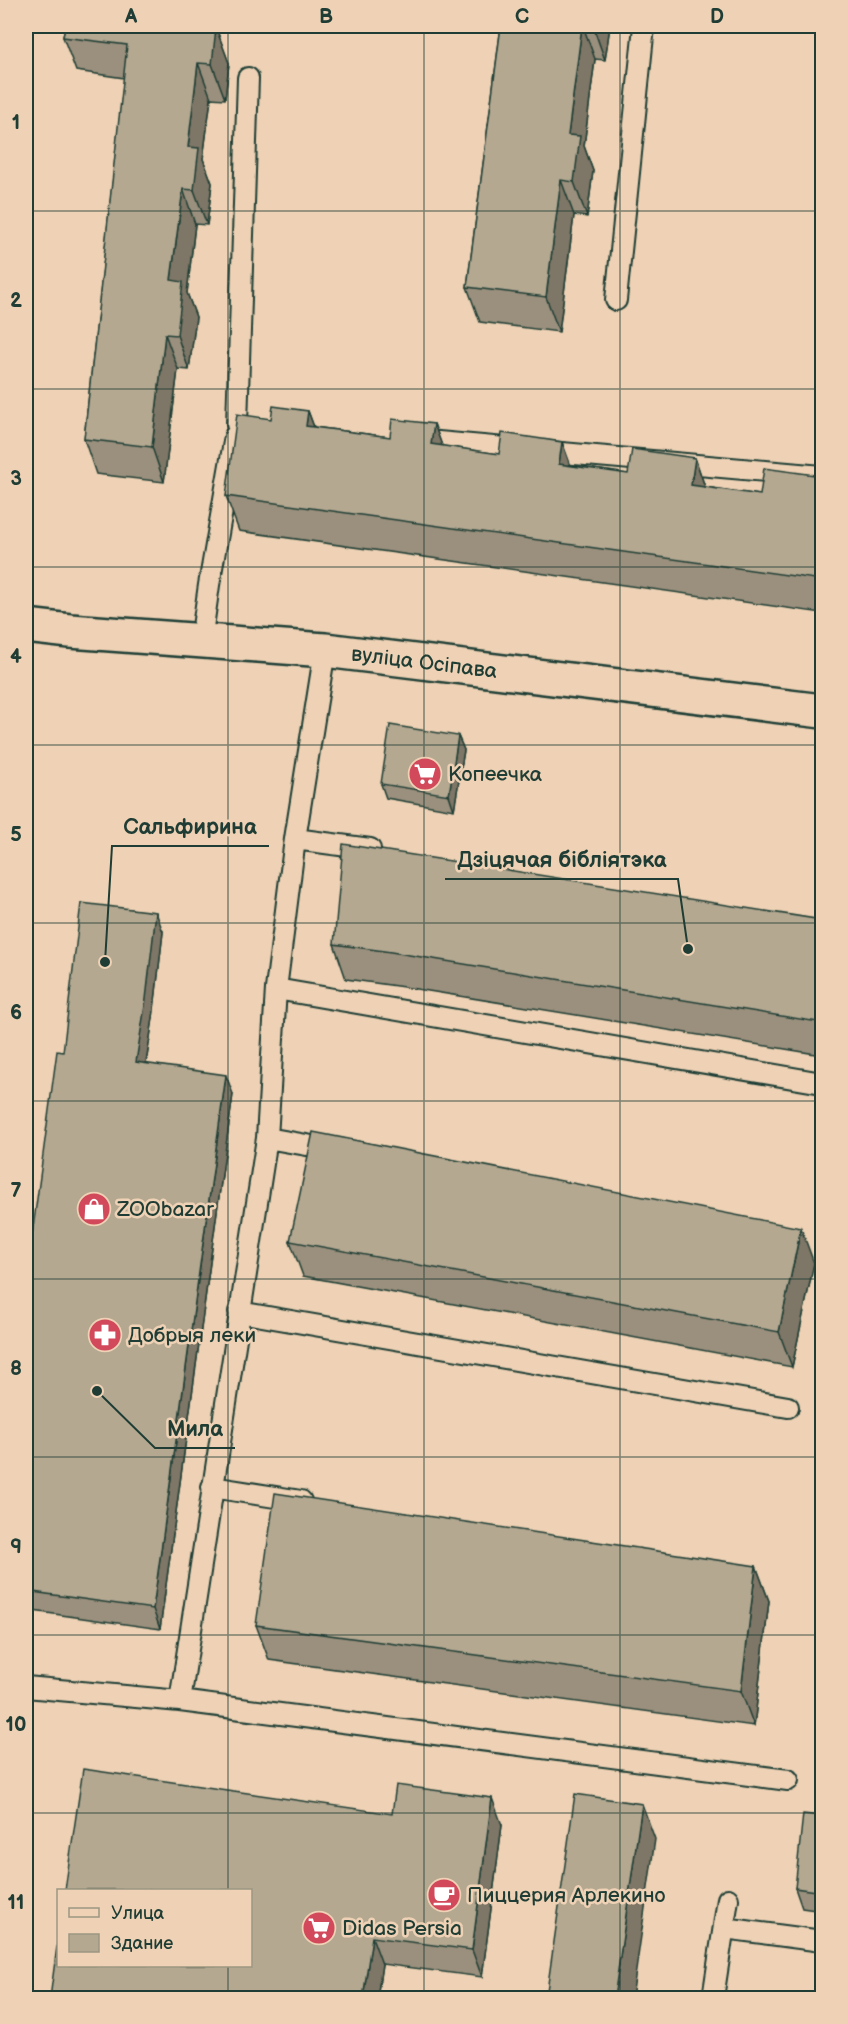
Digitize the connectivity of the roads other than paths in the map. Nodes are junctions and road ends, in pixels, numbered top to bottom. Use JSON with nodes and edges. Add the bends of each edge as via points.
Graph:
{"nodes":[{"id":1,"x":644,"y":26,"type":"edge"},
{"id":2,"x":248,"y":78,"type":"dead end"},
{"id":3,"x":616,"y":300,"type":"dead end"},
{"id":4,"x":237,"y":424,"type":"junction"},
{"id":5,"x":261,"y":427,"type":"edge"},
{"id":6,"x":393,"y":438,"type":"edge"},
{"id":7,"x":822,"y":476,"type":"edge"},
{"id":8,"x":26,"y":626,"type":"edge"},
{"id":9,"x":201,"y":641,"type":"junction"},
{"id":10,"x":325,"y":650,"type":"junction"},
{"id":11,"x":822,"y":711,"type":"edge"},
{"id":12,"x":295,"y":839,"type":"junction"},
{"id":13,"x":383,"y":851,"type":"edge"},
{"id":14,"x":276,"y":989,"type":"junction"},
{"id":15,"x":822,"y":1083,"type":"edge"},
{"id":16,"x":267,"y":1138,"type":"junction"},
{"id":17,"x":349,"y":1153,"type":"edge"},
{"id":18,"x":240,"y":1312,"type":"junction"},
{"id":19,"x":788,"y":1407,"type":"dead end"},
{"id":20,"x":212,"y":1487,"type":"junction"},
{"id":21,"x":318,"y":1503,"type":"edge"},
{"id":22,"x":26,"y":1687,"type":"edge"},
{"id":23,"x":180,"y":1701,"type":"junction"},
{"id":24,"x":788,"y":1780,"type":"dead end"},
{"id":25,"x":728,"y":1899,"type":"dead end"},
{"id":26,"x":724,"y":1928,"type":"junction"},
{"id":27,"x":822,"y":1941,"type":"edge"},
{"id":28,"x":713,"y":1998,"type":"edge"}],
"edges":[{"from":1,"to":3,"type":"lane"},
{"from":2,"to":4,"type":"lane"},
{"from":4,"to":5,"type":"lane"},
{"from":4,"to":9,"type":"lane"},
{"from":6,"to":7,"type":"lane"},
{"from":8,"to":9,"type":"street","name":"вуліца Осіпава"},
{"from":9,"to":10,"type":"street","name":"вуліца Осіпава"},
{"from":10,"to":11,"type":"street","name":"вуліца Осіпава"},
{"from":10,"to":12,"type":"lane"},
{"from":12,"to":13,"type":"lane"},
{"from":12,"to":14,"type":"lane"},
{"from":14,"to":15,"type":"lane"},
{"from":14,"to":16,"type":"lane"},
{"from":16,"to":17,"type":"lane"},
{"from":16,"to":18,"type":"lane"},
{"from":18,"to":19,"type":"lane"},
{"from":18,"to":20,"type":"lane"},
{"from":20,"to":21,"type":"lane"},
{"from":20,"to":23,"type":"lane"},
{"from":22,"to":23,"type":"lane"},
{"from":23,"to":24,"type":"lane"},
{"from":25,"to":26,"type":"lane"},
{"from":26,"to":27,"type":"lane"},
{"from":26,"to":28,"type":"lane"}]}
